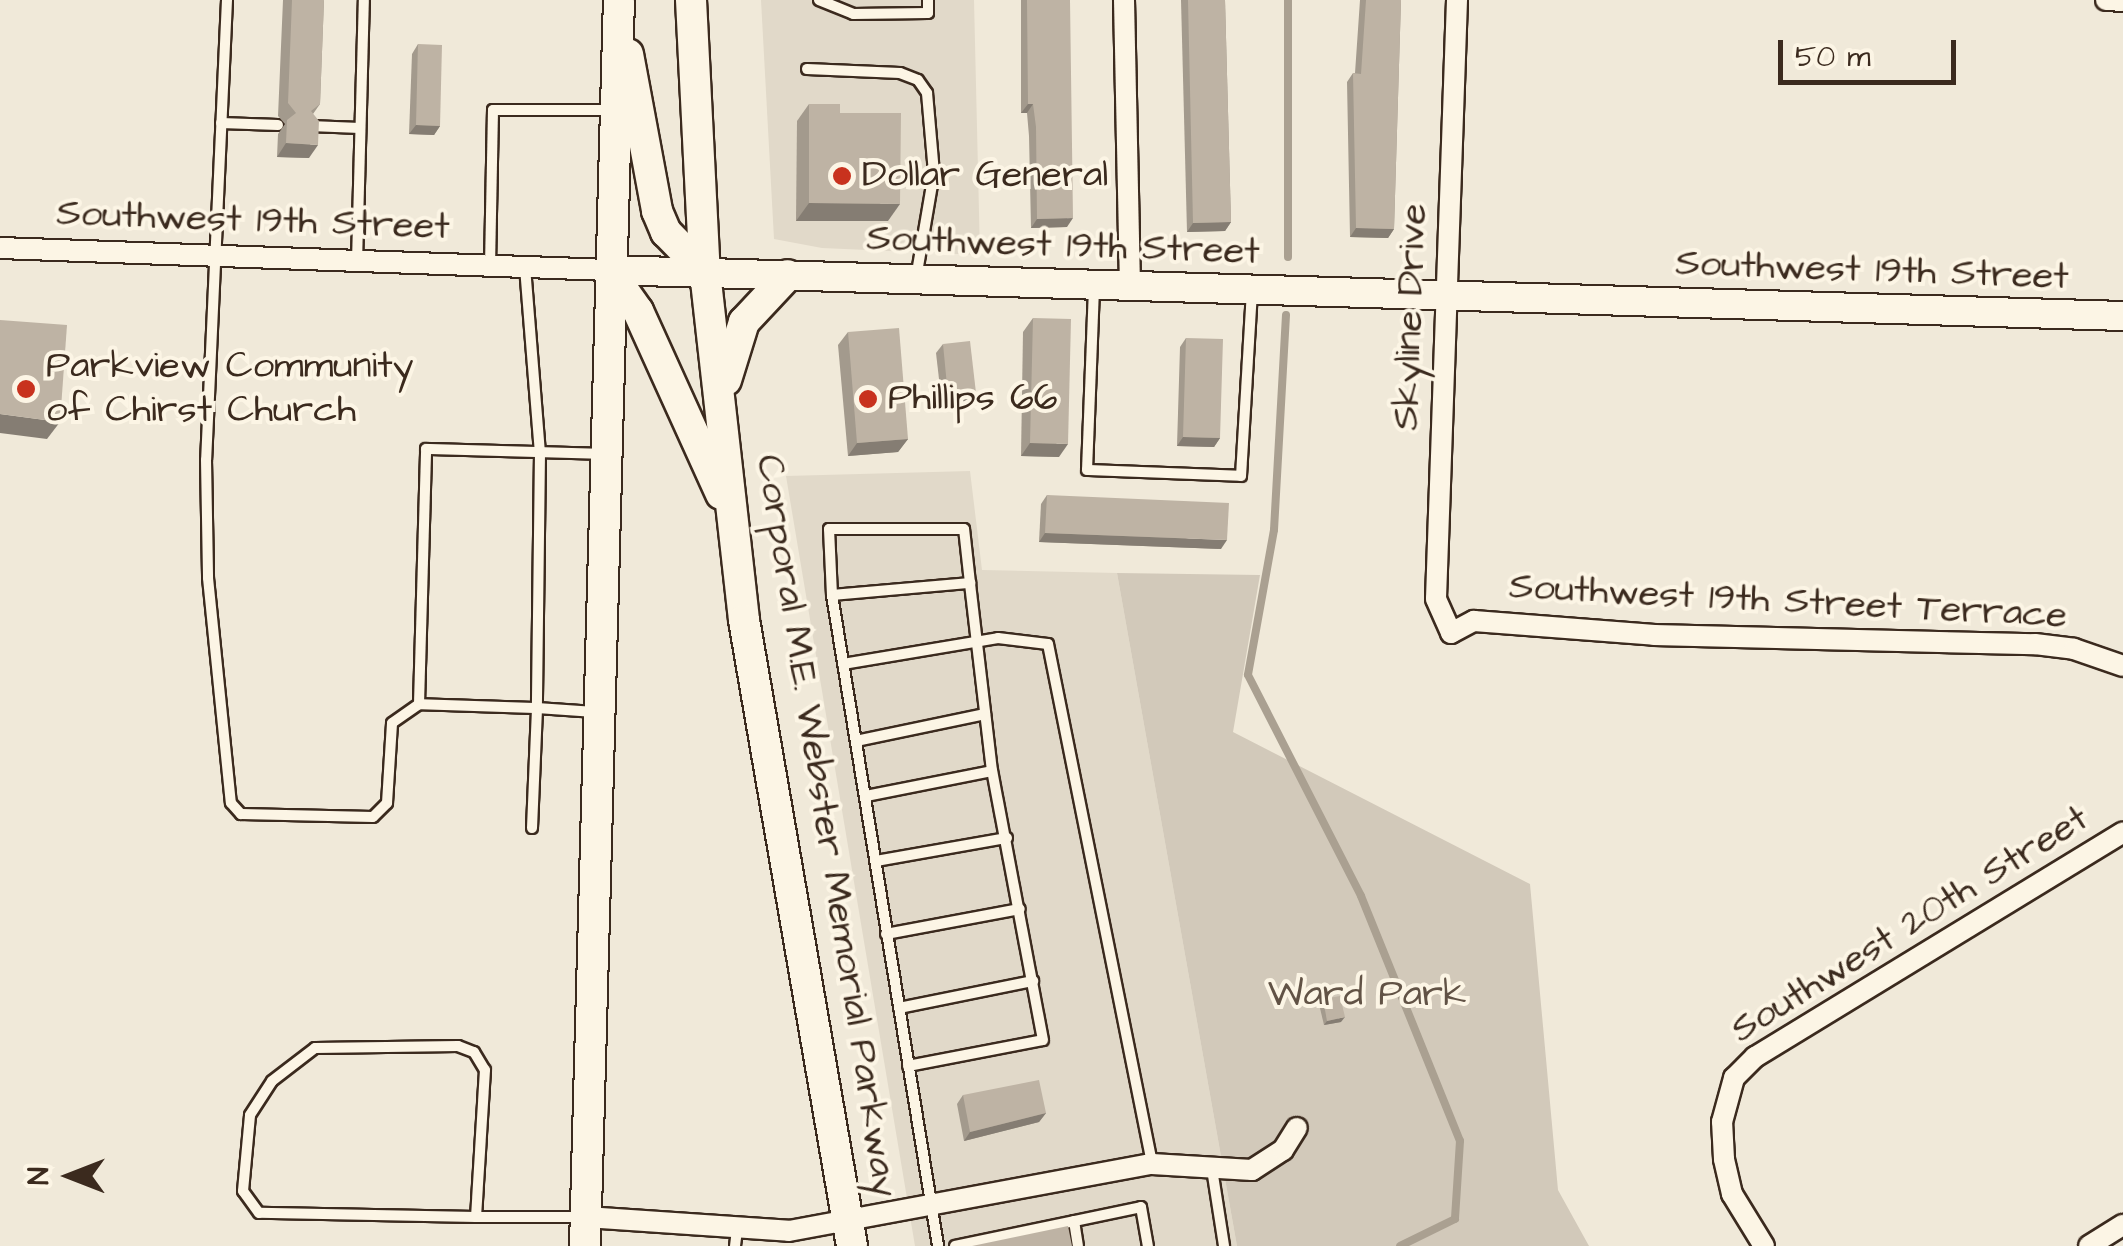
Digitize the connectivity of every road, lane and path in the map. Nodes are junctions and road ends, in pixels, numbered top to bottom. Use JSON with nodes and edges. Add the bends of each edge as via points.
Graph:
{"nodes":[{"id":1,"x":227,"y":0,"type":"edge"},
{"id":2,"x":364,"y":0,"type":"edge"},
{"id":3,"x":691,"y":0,"type":"edge"},
{"id":4,"x":820,"y":0,"type":"edge"},
{"id":5,"x":928,"y":0,"type":"edge"},
{"id":6,"x":1124,"y":0,"type":"edge"},
{"id":7,"x":1457,"y":0,"type":"edge"},
{"id":8,"x":2106,"y":0,"type":"edge"},
{"id":9,"x":2123,"y":0,"type":"edge"},
{"id":10,"x":618,"y":3,"type":"edge"},
{"id":11,"x":807,"y":69,"type":"dead end"},
{"id":12,"x":615,"y":110,"type":"junction"},
{"id":13,"x":222,"y":123,"type":"junction"},
{"id":14,"x":278,"y":125,"type":"dead end"},
{"id":15,"x":310,"y":126,"type":"edge"},
{"id":16,"x":360,"y":128,"type":"junction"},
{"id":17,"x":0,"y":248,"type":"edge"},
{"id":18,"x":216,"y":260,"type":"junction"},
{"id":19,"x":356,"y":263,"type":"junction"},
{"id":20,"x":490,"y":266,"type":"junction"},
{"id":21,"x":525,"y":268,"type":"junction"},
{"id":22,"x":609,"y":270,"type":"junction"},
{"id":23,"x":705,"y":272,"type":"junction"},
{"id":24,"x":788,"y":275,"type":"junction"},
{"id":25,"x":916,"y":279,"type":"junction"},
{"id":26,"x":1094,"y":284,"type":"junction"},
{"id":27,"x":1130,"y":285,"type":"junction"},
{"id":28,"x":1252,"y":289,"type":"junction"},
{"id":29,"x":1447,"y":295,"type":"junction"},
{"id":30,"x":2123,"y":316,"type":"edge"},
{"id":31,"x":722,"y":423,"type":"junction"},
{"id":32,"x":540,"y":453,"type":"junction"},
{"id":33,"x":604,"y":454,"type":"junction"},
{"id":34,"x":732,"y":520,"type":"junction"},
{"id":35,"x":970,"y":583,"type":"junction"},
{"id":36,"x":832,"y":595,"type":"junction"},
{"id":37,"x":1451,"y":633,"type":"joint"},
{"id":38,"x":978,"y":641,"type":"junction"},
{"id":39,"x":843,"y":664,"type":"junction"},
{"id":40,"x":2123,"y":666,"type":"edge"},
{"id":41,"x":419,"y":704,"type":"junction"},
{"id":42,"x":537,"y":708,"type":"junction"},
{"id":43,"x":598,"y":712,"type":"junction"},
{"id":44,"x":985,"y":714,"type":"junction"},
{"id":45,"x":856,"y":740,"type":"junction"},
{"id":46,"x":992,"y":771,"type":"junction"},
{"id":47,"x":866,"y":796,"type":"junction"},
{"id":48,"x":532,"y":828,"type":"dead end"},
{"id":49,"x":2123,"y":832,"type":"edge"},
{"id":50,"x":1007,"y":838,"type":"junction"},
{"id":51,"x":876,"y":861,"type":"junction"},
{"id":52,"x":1020,"y":909,"type":"junction"},
{"id":53,"x":886,"y":934,"type":"junction"},
{"id":54,"x":1033,"y":981,"type":"junction"},
{"id":55,"x":899,"y":1008,"type":"junction"},
{"id":56,"x":908,"y":1066,"type":"junction"},
{"id":57,"x":1297,"y":1128,"type":"dead end"},
{"id":58,"x":1152,"y":1164,"type":"junction"},
{"id":59,"x":1212,"y":1168,"type":"junction"},
{"id":60,"x":931,"y":1206,"type":"junction"},
{"id":61,"x":476,"y":1217,"type":"junction"},
{"id":62,"x":1074,"y":1222,"type":"junction"},
{"id":63,"x":2123,"y":1225,"type":"edge"},
{"id":64,"x":585,"y":1231,"type":"edge"},
{"id":65,"x":850,"y":1234,"type":"edge"},
{"id":66,"x":736,"y":1238,"type":"edge"},
{"id":67,"x":938,"y":1246,"type":"edge"},
{"id":68,"x":955,"y":1246,"type":"edge"},
{"id":69,"x":1078,"y":1246,"type":"edge"},
{"id":70,"x":1148,"y":1246,"type":"edge"},
{"id":71,"x":1224,"y":1246,"type":"edge"},
{"id":72,"x":1764,"y":1246,"type":"edge"},
{"id":73,"x":2089,"y":1246,"type":"edge"}],
"edges":[{"from":1,"to":13,"type":"lane"},
{"from":2,"to":16,"type":"lane"},
{"from":3,"to":23,"type":"main road","name":"Corporal M.E. Webster Memorial Parkway"},
{"from":4,"to":5,"type":"lane","via":[[854,14],[928,13]]},
{"from":6,"to":27,"type":"street"},
{"from":7,"to":29,"type":"street","name":"Skyline Drive"},
{"from":8,"to":9,"type":"street"},
{"from":10,"to":12,"type":"main road"},
{"from":10,"to":23,"type":"main road","via":[[657,211],[666,232]]},
{"from":11,"to":25,"type":"lane","via":[[900,72],[927,93],[934,173]]},
{"from":12,"to":20,"type":"lane","via":[[493,110]]},
{"from":12,"to":22,"type":"main road"},
{"from":13,"to":14,"type":"lane"},
{"from":13,"to":18,"type":"lane"},
{"from":15,"to":16,"type":"lane"},
{"from":16,"to":19,"type":"lane"},
{"from":17,"to":18,"type":"street","name":"Southwest 19th Street"},
{"from":18,"to":19,"type":"street","name":"Southwest 19th Street"},
{"from":18,"to":41,"type":"lane","via":[[209,544],[231,803],[241,814],[374,818],[387,803],[392,723]]},
{"from":19,"to":20,"type":"street","name":"Southwest 19th Street"},
{"from":20,"to":21,"type":"street","name":"Southwest 19th Street"},
{"from":21,"to":22,"type":"street","name":"Southwest 19th Street"},
{"from":21,"to":32,"type":"lane"},
{"from":22,"to":23,"type":"street","name":"Southwest 19th Street"},
{"from":22,"to":33,"type":"main road"},
{"from":22,"to":34,"type":"main road","via":[[659,353]]},
{"from":23,"to":24,"type":"street","name":"Southwest 19th Street"},
{"from":23,"to":31,"type":"main road","name":"Corporal M.E. Webster Memorial Parkway"},
{"from":24,"to":25,"type":"street","name":"Southwest 19th Street"},
{"from":24,"to":31,"type":"main road","via":[[744,322],[729,357]]},
{"from":25,"to":26,"type":"street","name":"Southwest 19th Street"},
{"from":26,"to":27,"type":"street","name":"Southwest 19th Street"},
{"from":26,"to":28,"type":"lane","via":[[1087,470],[1241,476]]},
{"from":27,"to":28,"type":"street","name":"Southwest 19th Street"},
{"from":28,"to":29,"type":"street","name":"Southwest 19th Street"},
{"from":29,"to":30,"type":"street","name":"Southwest 19th Street"},
{"from":29,"to":37,"type":"street","name":"Skyline Drive","via":[[1436,599]]},
{"from":31,"to":34,"type":"main road","name":"Corporal M.E. Webster Memorial Parkway"},
{"from":32,"to":33,"type":"lane"},
{"from":32,"to":41,"type":"lane","via":[[426,449]]},
{"from":32,"to":42,"type":"lane"},
{"from":33,"to":43,"type":"main road"},
{"from":34,"to":65,"type":"main road","name":"Corporal M.E. Webster Memorial Parkway"},
{"from":35,"to":36,"type":"lane"},
{"from":35,"to":36,"type":"lane","via":[[964,529],[829,528]]},
{"from":35,"to":38,"type":"lane"},
{"from":36,"to":39,"type":"lane"},
{"from":37,"to":40,"type":"street","name":"Southwest 19th Street Terrace","via":[[1474,621],[1654,635],[2035,644]]},
{"from":38,"to":39,"type":"lane"},
{"from":38,"to":44,"type":"lane"},
{"from":38,"to":58,"type":"lane","via":[[1048,644]]},
{"from":39,"to":45,"type":"lane"},
{"from":41,"to":42,"type":"lane"},
{"from":42,"to":43,"type":"lane"},
{"from":42,"to":48,"type":"lane"},
{"from":43,"to":64,"type":"main road"},
{"from":44,"to":45,"type":"lane"},
{"from":44,"to":46,"type":"lane"},
{"from":45,"to":47,"type":"lane"},
{"from":46,"to":47,"type":"lane"},
{"from":46,"to":50,"type":"lane"},
{"from":47,"to":51,"type":"lane"},
{"from":49,"to":72,"type":"street","name":"Southwest 20th Street","via":[[1755,1057],[1734,1078],[1722,1122],[1732,1194]]},
{"from":50,"to":51,"type":"lane"},
{"from":50,"to":52,"type":"lane"},
{"from":51,"to":53,"type":"lane"},
{"from":52,"to":53,"type":"lane"},
{"from":52,"to":54,"type":"lane"},
{"from":53,"to":55,"type":"lane"},
{"from":54,"to":55,"type":"lane"},
{"from":54,"to":56,"type":"lane","via":[[1043,1040]]},
{"from":55,"to":56,"type":"lane"},
{"from":56,"to":60,"type":"lane"},
{"from":57,"to":59,"type":"street","via":[[1283,1150],[1252,1170]]},
{"from":58,"to":59,"type":"street"},
{"from":58,"to":60,"type":"street"},
{"from":59,"to":71,"type":"lane"},
{"from":60,"to":65,"type":"street"},
{"from":60,"to":67,"type":"lane"},
{"from":61,"to":61,"type":"lane","via":[[485,1070],[474,1052],[458,1046],[315,1048],[272,1081],[250,1115],[243,1191],[259,1213]]},
{"from":61,"to":64,"type":"lane"},
{"from":62,"to":68,"type":"lane"},
{"from":62,"to":69,"type":"lane"},
{"from":62,"to":70,"type":"lane","via":[[1140,1207]]},
{"from":63,"to":73,"type":"street"},
{"from":64,"to":66,"type":"street"},
{"from":65,"to":66,"type":"street"}]}
